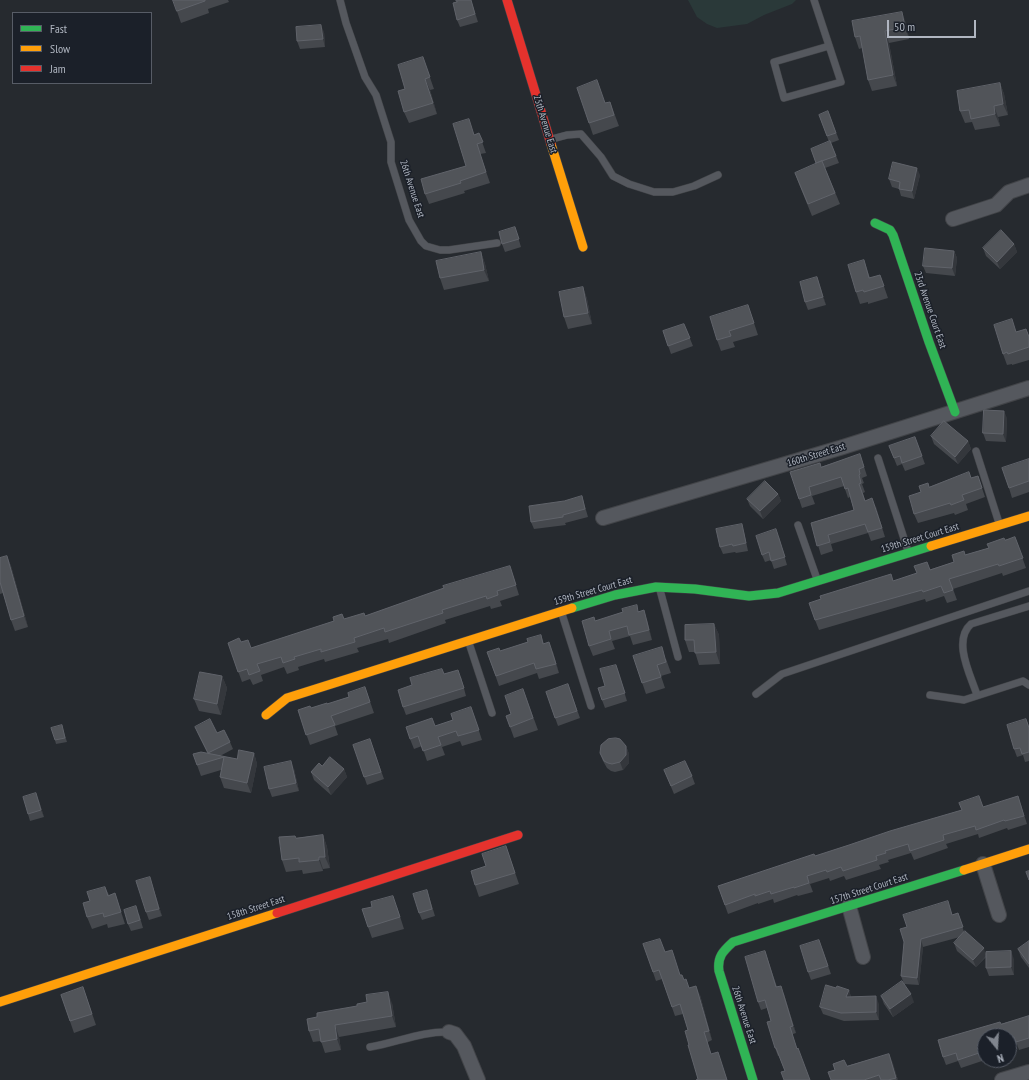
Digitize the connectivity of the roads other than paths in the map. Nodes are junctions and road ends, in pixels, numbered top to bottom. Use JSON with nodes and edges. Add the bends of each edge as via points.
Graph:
{"nodes":[{"id":1,"x":340,"y":0,"type":"edge"},
{"id":2,"x":507,"y":0,"type":"edge"},
{"id":3,"x":814,"y":0,"type":"edge"},
{"id":4,"x":829,"y":46,"type":"junction"},
{"id":5,"x":550,"y":140,"type":"junction"},
{"id":6,"x":718,"y":175,"type":"dead end"},
{"id":7,"x":1029,"y":185,"type":"edge"},
{"id":8,"x":953,"y":219,"type":"dead end"},
{"id":9,"x":875,"y":223,"type":"dead end"},
{"id":10,"x":497,"y":243,"type":"dead end"},
{"id":11,"x":582,"y":247,"type":"dead end"},
{"id":12,"x":1029,"y":388,"type":"edge"},
{"id":13,"x":955,"y":412,"type":"junction"},
{"id":14,"x":976,"y":451,"type":"dead end"},
{"id":15,"x":878,"y":458,"type":"dead end"},
{"id":16,"x":1029,"y":516,"type":"edge"},
{"id":17,"x":603,"y":518,"type":"dead end"},
{"id":18,"x":798,"y":525,"type":"dead end"},
{"id":19,"x":1000,"y":525,"type":"junction"},
{"id":20,"x":909,"y":553,"type":"junction"},
{"id":21,"x":818,"y":582,"type":"junction"},
{"id":22,"x":659,"y":587,"type":"junction"},
{"id":23,"x":1029,"y":591,"type":"edge"},
{"id":24,"x":1029,"y":606,"type":"edge"},
{"id":25,"x":561,"y":612,"type":"junction"},
{"id":26,"x":469,"y":641,"type":"junction"},
{"id":27,"x":678,"y":657,"type":"dead end"},
{"id":28,"x":1029,"y":685,"type":"edge"},
{"id":29,"x":756,"y":694,"type":"dead end"},
{"id":30,"x":930,"y":695,"type":"dead end"},
{"id":31,"x":977,"y":695,"type":"junction"},
{"id":32,"x":591,"y":706,"type":"dead end"},
{"id":33,"x":492,"y":713,"type":"dead end"},
{"id":34,"x":266,"y":715,"type":"dead end"},
{"id":35,"x":518,"y":835,"type":"dead end"},
{"id":36,"x":1029,"y":849,"type":"edge"},
{"id":37,"x":983,"y":864,"type":"junction"},
{"id":38,"x":849,"y":906,"type":"junction"},
{"id":39,"x":999,"y":915,"type":"dead end"},
{"id":40,"x":720,"y":956,"type":"joint"},
{"id":41,"x":863,"y":957,"type":"dead end"},
{"id":42,"x":0,"y":1002,"type":"edge"},
{"id":43,"x":449,"y":1032,"type":"joint"},
{"id":44,"x":370,"y":1047,"type":"dead end"},
{"id":45,"x":1029,"y":1072,"type":"edge"},
{"id":46,"x":478,"y":1080,"type":"edge"},
{"id":47,"x":754,"y":1080,"type":"edge"},
{"id":48,"x":1002,"y":1080,"type":"edge"}],
"edges":[{"from":1,"to":10,"type":"lane","name":"26th Avenue East","via":[[348,30],[365,77],[376,95],[391,142],[391,162],[409,220],[421,241],[426,246],[440,250]]},
{"from":2,"to":5,"type":"street","name":"25th Avenue East"},
{"from":3,"to":4,"type":"lane"},
{"from":4,"to":4,"type":"lane","via":[[840,82],[784,98],[774,62]]},
{"from":5,"to":6,"type":"lane","via":[[581,134],[613,176],[654,192],[673,192]]},
{"from":5,"to":11,"type":"street","name":"25th Avenue East"},
{"from":7,"to":8,"type":"street","via":[[1009,192],[996,205]]},
{"from":9,"to":13,"type":"street","name":"23rd Avenue Court East","via":[[890,230],[893,235]]},
{"from":12,"to":13,"type":"street","name":"160th Street East"},
{"from":13,"to":17,"type":"street","name":"160th Street East"},
{"from":14,"to":19,"type":"lane"},
{"from":15,"to":20,"type":"lane"},
{"from":16,"to":19,"type":"street","name":"159th Street Court East"},
{"from":18,"to":21,"type":"lane"},
{"from":19,"to":20,"type":"street","name":"159th Street Court East"},
{"from":20,"to":21,"type":"street","name":"159th Street Court East"},
{"from":21,"to":22,"type":"street","name":"159th Street Court East","via":[[778,593],[749,596]]},
{"from":22,"to":25,"type":"street","name":"159th Street Court East","via":[[615,595]]},
{"from":22,"to":27,"type":"lane"},
{"from":23,"to":29,"type":"lane","via":[[782,674]]},
{"from":24,"to":31,"type":"lane","via":[[971,624],[963,635],[963,655]]},
{"from":25,"to":26,"type":"street","name":"159th Street Court East"},
{"from":25,"to":32,"type":"lane"},
{"from":26,"to":33,"type":"lane"},
{"from":26,"to":34,"type":"street","name":"159th Street Court East","via":[[287,698]]},
{"from":28,"to":31,"type":"lane","via":[[1023,681]]},
{"from":30,"to":31,"type":"lane","via":[[964,700]]},
{"from":35,"to":42,"type":"street","name":"158th Street East"},
{"from":36,"to":37,"type":"street","name":"157th Street Court East"},
{"from":37,"to":38,"type":"street","name":"157th Street Court East"},
{"from":37,"to":39,"type":"street"},
{"from":38,"to":40,"type":"street","name":"157th Street Court East","via":[[733,942]]},
{"from":38,"to":41,"type":"street"},
{"from":40,"to":47,"type":"street","name":"26th Avenue East","via":[[717,967]]},
{"from":43,"to":44,"type":"lane","via":[[435,1032]]},
{"from":43,"to":46,"type":"street","via":[[455,1034],[464,1046]]},
{"from":45,"to":48,"type":"street"}]}
